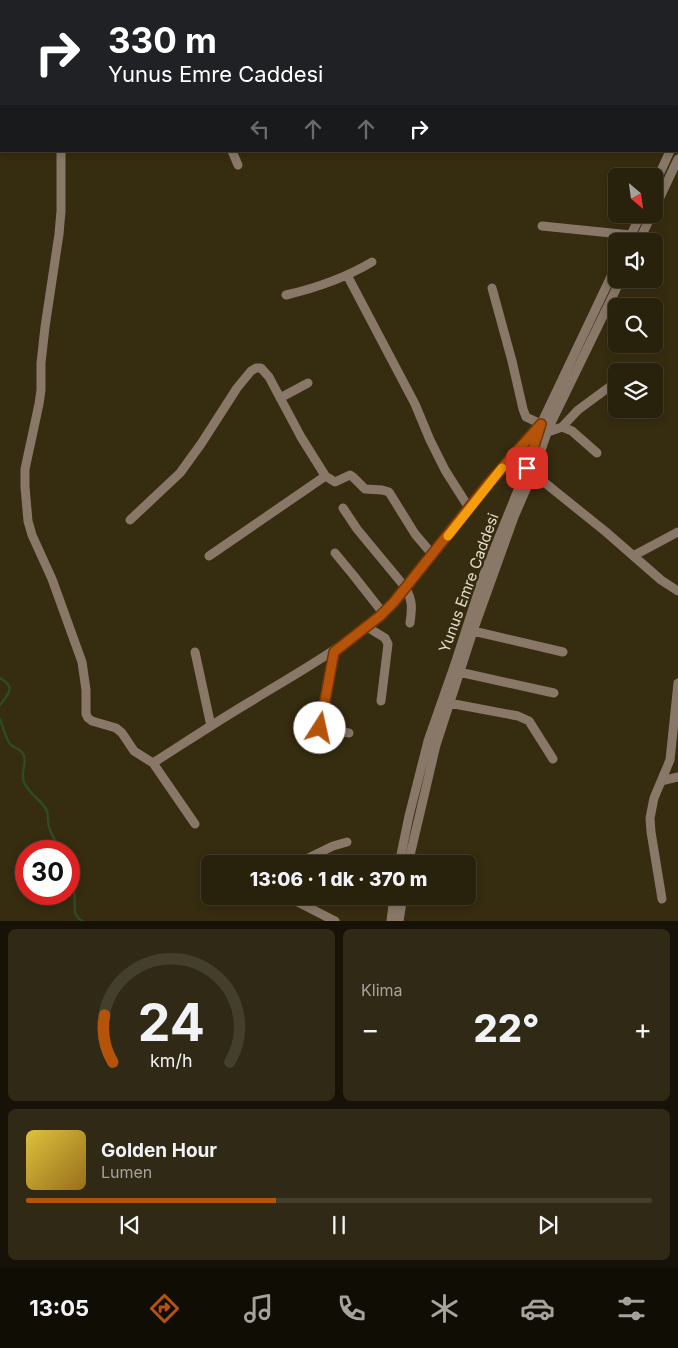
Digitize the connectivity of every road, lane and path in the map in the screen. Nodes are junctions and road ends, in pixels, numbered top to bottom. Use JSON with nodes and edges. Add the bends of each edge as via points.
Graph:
{"nodes":[{"id":1,"x":61,"y":152,"type":"edge"},
{"id":2,"x":232,"y":152,"type":"edge"},
{"id":3,"x":670,"y":152,"type":"edge"},
{"id":4,"x":678,"y":159,"type":"edge"},
{"id":5,"x":238,"y":165,"type":"dead end"},
{"id":6,"x":662,"y":168,"type":"edge"},
{"id":7,"x":663,"y":191,"type":"edge"},
{"id":8,"x":542,"y":226,"type":"dead end"},
{"id":9,"x":608,"y":235,"type":"edge"},
{"id":10,"x":372,"y":262,"type":"dead end"},
{"id":11,"x":347,"y":275,"type":"junction"},
{"id":12,"x":608,"y":284,"type":"edge"},
{"id":13,"x":492,"y":288,"type":"dead end"},
{"id":14,"x":615,"y":288,"type":"edge"},
{"id":15,"x":286,"y":295,"type":"dead end"},
{"id":16,"x":308,"y":383,"type":"dead end"},
{"id":17,"x":608,"y":388,"type":"edge"},
{"id":18,"x":280,"y":398,"type":"junction"},
{"id":19,"x":562,"y":427,"type":"junction"},
{"id":20,"x":544,"y":428,"type":"junction"},
{"id":21,"x":597,"y":453,"type":"dead end"},
{"id":22,"x":530,"y":471,"type":"junction"},
{"id":23,"x":326,"y":477,"type":"junction"},
{"id":24,"x":343,"y":508,"type":"dead end"},
{"id":25,"x":469,"y":508,"type":"junction"},
{"id":26,"x":130,"y":520,"type":"dead end"},
{"id":27,"x":678,"y":532,"type":"edge"},
{"id":28,"x":335,"y":553,"type":"dead end"},
{"id":29,"x":432,"y":554,"type":"junction"},
{"id":30,"x":209,"y":556,"type":"dead end"},
{"id":31,"x":633,"y":556,"type":"junction"},
{"id":32,"x":405,"y":587,"type":"junction"},
{"id":33,"x":678,"y":592,"type":"edge"},
{"id":34,"x":383,"y":613,"type":"junction"},
{"id":35,"x":410,"y":623,"type":"dead end"},
{"id":36,"x":366,"y":627,"type":"junction"},
{"id":37,"x":473,"y":631,"type":"junction"},
{"id":38,"x":195,"y":652,"type":"dead end"},
{"id":39,"x":334,"y":652,"type":"junction"},
{"id":40,"x":563,"y":652,"type":"dead end"},
{"id":41,"x":459,"y":672,"type":"junction"},
{"id":42,"x":678,"y":683,"type":"edge"},
{"id":43,"x":554,"y":693,"type":"dead end"},
{"id":44,"x":381,"y":701,"type":"dead end"},
{"id":45,"x":449,"y":703,"type":"junction"},
{"id":46,"x":211,"y":726,"type":"junction"},
{"id":47,"x":349,"y":733,"type":"dead end"},
{"id":48,"x":553,"y":760,"type":"dead end"},
{"id":49,"x":674,"y":760,"type":"edge"},
{"id":50,"x":153,"y":763,"type":"junction"},
{"id":51,"x":678,"y":777,"type":"edge"},
{"id":52,"x":661,"y":781,"type":"junction"},
{"id":53,"x":195,"y":824,"type":"dead end"},
{"id":54,"x":347,"y":842,"type":"dead end"},
{"id":55,"x":314,"y":855,"type":"edge"},
{"id":56,"x":401,"y":855,"type":"edge"},
{"id":57,"x":410,"y":855,"type":"edge"},
{"id":58,"x":662,"y":899,"type":"dead end"},
{"id":59,"x":304,"y":905,"type":"edge"},
{"id":60,"x":393,"y":905,"type":"edge"},
{"id":61,"x":402,"y":905,"type":"edge"},
{"id":62,"x":335,"y":920,"type":"edge"},
{"id":63,"x":391,"y":920,"type":"edge"},
{"id":64,"x":399,"y":920,"type":"edge"}],
"edges":[{"from":1,"to":50,"type":"street","via":[[59,234],[45,327],[39,404],[25,469],[28,521],[82,662],[88,718],[116,728],[134,751]]},
{"from":2,"to":5,"type":"street"},
{"from":3,"to":6,"type":"street"},
{"from":4,"to":7,"type":"street"},
{"from":8,"to":9,"type":"street"},
{"from":10,"to":11,"type":"street"},
{"from":11,"to":15,"type":"street"},
{"from":11,"to":25,"type":"street","via":[[415,404],[445,470]]},
{"from":12,"to":20,"type":"street","name":"Yunus Emre Caddesi"},
{"from":13,"to":20,"type":"street","via":[[523,409],[526,417]]},
{"from":14,"to":20,"type":"street","name":"Yunus Emre Caddesi"},
{"from":16,"to":18,"type":"street"},
{"from":17,"to":19,"type":"street","via":[[578,410]]},
{"from":18,"to":23,"type":"street"},
{"from":18,"to":26,"type":"street","via":[[261,368],[251,371],[189,462]]},
{"from":19,"to":20,"type":"street"},
{"from":19,"to":21,"type":"street","via":[[572,431]]},
{"from":20,"to":22,"type":"street","name":"Yunus Emre Caddesi"},
{"from":20,"to":25,"type":"street","via":[[516,452]]},
{"from":22,"to":31,"type":"street"},
{"from":22,"to":37,"type":"street","name":"Yunus Emre Caddesi"},
{"from":22,"to":56,"type":"street","name":"Yunus Emre Caddesi","via":[[484,574],[428,741]]},
{"from":23,"to":29,"type":"street","via":[[335,482],[350,476],[365,489],[390,492],[415,534]]},
{"from":23,"to":30,"type":"street"},
{"from":24,"to":32,"type":"street","via":[[357,530]]},
{"from":25,"to":29,"type":"street"},
{"from":27,"to":31,"type":"street"},
{"from":28,"to":34,"type":"street"},
{"from":29,"to":32,"type":"street"},
{"from":31,"to":33,"type":"street"},
{"from":32,"to":34,"type":"street"},
{"from":32,"to":35,"type":"street","via":[[412,606]]},
{"from":34,"to":36,"type":"street"},
{"from":36,"to":39,"type":"street"},
{"from":36,"to":44,"type":"street","via":[[385,638],[388,644]]},
{"from":37,"to":40,"type":"street"},
{"from":37,"to":41,"type":"street","name":"Yunus Emre Caddesi"},
{"from":38,"to":46,"type":"street"},
{"from":39,"to":46,"type":"street"},
{"from":39,"to":47,"type":"street","via":[[320,728]]},
{"from":41,"to":43,"type":"street"},
{"from":41,"to":45,"type":"street","name":"Yunus Emre Caddesi"},
{"from":42,"to":49,"type":"street"},
{"from":45,"to":48,"type":"street","via":[[526,719]]},
{"from":45,"to":57,"type":"street","name":"Yunus Emre Caddesi"},
{"from":46,"to":50,"type":"street"},
{"from":49,"to":52,"type":"street"},
{"from":50,"to":53,"type":"street"},
{"from":51,"to":52,"type":"street"},
{"from":52,"to":58,"type":"street","via":[[650,818]]},
{"from":54,"to":55,"type":"street"},
{"from":59,"to":62,"type":"street"},
{"from":60,"to":63,"type":"street"},
{"from":61,"to":64,"type":"street"}]}
